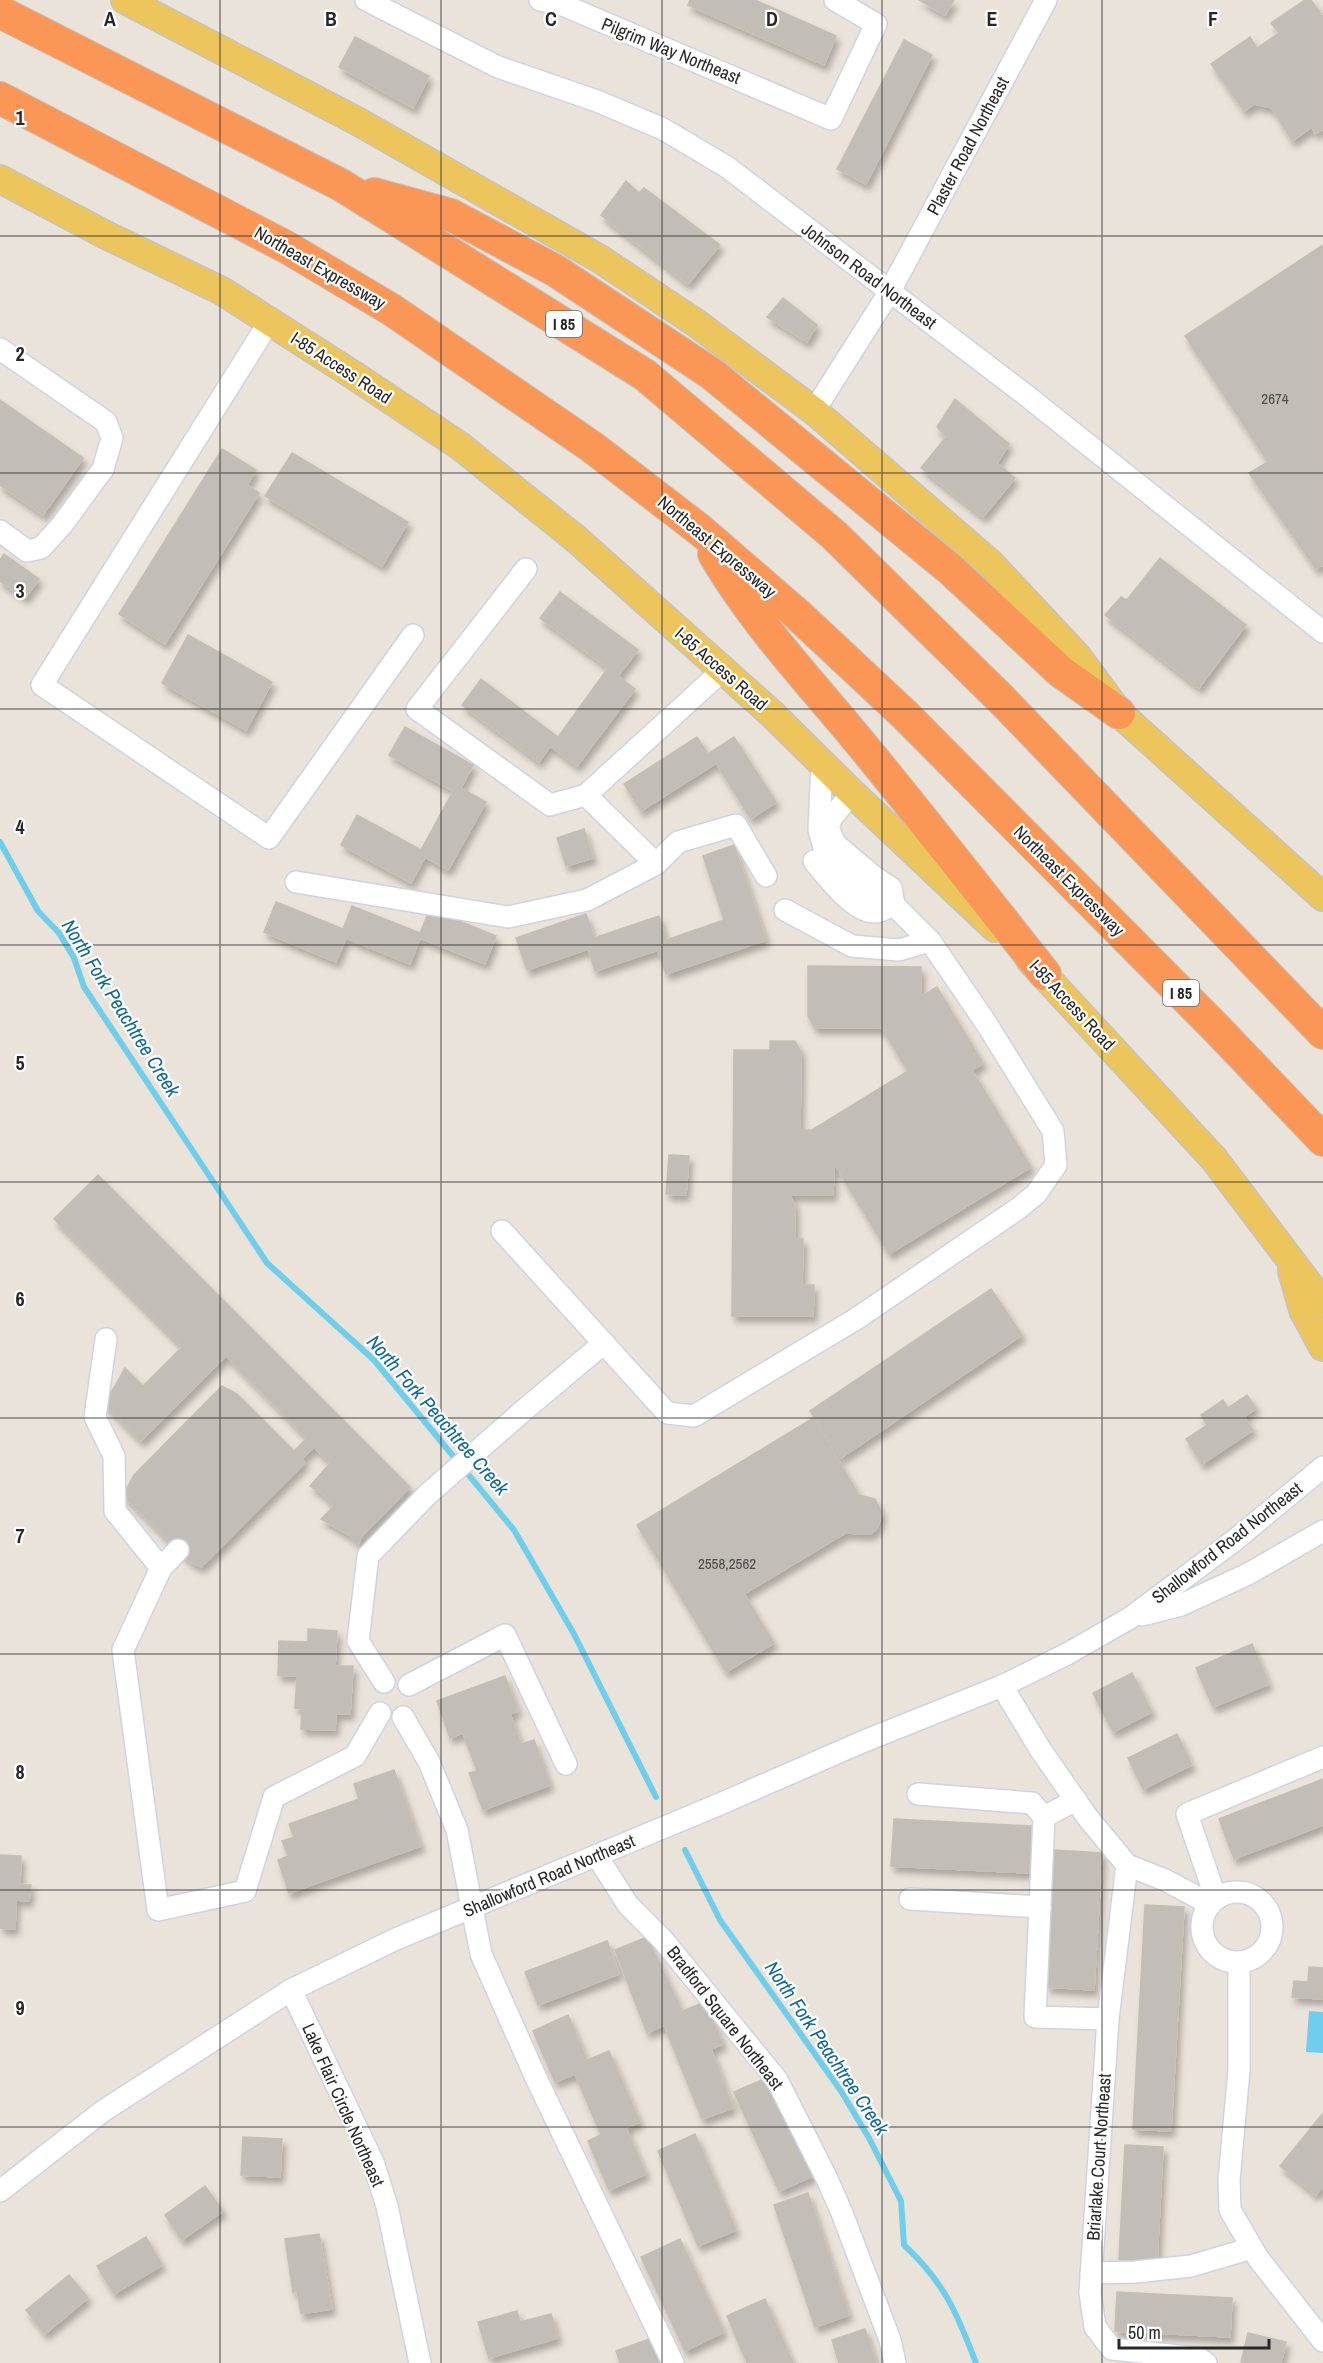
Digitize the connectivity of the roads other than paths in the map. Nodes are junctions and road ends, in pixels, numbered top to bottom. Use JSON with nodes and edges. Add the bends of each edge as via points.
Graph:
{"nodes":[{"id":1,"x":125,"y":0,"type":"edge"},
{"id":2,"x":366,"y":0,"type":"edge"},
{"id":3,"x":540,"y":0,"type":"edge"},
{"id":4,"x":835,"y":0,"type":"edge"},
{"id":5,"x":1046,"y":0,"type":"edge"},
{"id":6,"x":594,"y":9,"type":"edge"},
{"id":7,"x":0,"y":12,"type":"edge"},
{"id":8,"x":0,"y":98,"type":"edge"},
{"id":9,"x":0,"y":179,"type":"edge"},
{"id":10,"x":341,"y":185,"type":"junction"},
{"id":11,"x":891,"y":291,"type":"junction"},
{"id":12,"x":269,"y":322,"type":"junction"},
{"id":13,"x":0,"y":349,"type":"edge"},
{"id":14,"x":814,"y":411,"type":"junction"},
{"id":15,"x":700,"y":530,"type":"junction"},
{"id":16,"x":0,"y":531,"type":"edge"},
{"id":17,"x":526,"y":569,"type":"dead end"},
{"id":18,"x":1323,"y":632,"type":"edge"},
{"id":19,"x":413,"y":635,"type":"dead end"},
{"id":20,"x":722,"y":671,"type":"junction"},
{"id":21,"x":1119,"y":713,"type":"junction"},
{"id":22,"x":822,"y":763,"type":"junction"},
{"id":23,"x":852,"y":793,"type":"junction"},
{"id":24,"x":586,"y":795,"type":"junction"},
{"id":25,"x":656,"y":864,"type":"junction"},
{"id":26,"x":766,"y":876,"type":"dead end"},
{"id":27,"x":296,"y":882,"type":"dead end"},
{"id":28,"x":856,"y":883,"type":"junction"},
{"id":29,"x":1323,"y":897,"type":"edge"},
{"id":30,"x":785,"y":910,"type":"dead end"},
{"id":31,"x":930,"y":941,"type":"junction"},
{"id":32,"x":1045,"y":974,"type":"junction"},
{"id":33,"x":1323,"y":1033,"type":"edge"},
{"id":34,"x":1323,"y":1140,"type":"edge"},
{"id":35,"x":502,"y":1231,"type":"dead end"},
{"id":36,"x":1290,"y":1261,"type":"junction"},
{"id":37,"x":1323,"y":1303,"type":"edge"},
{"id":38,"x":106,"y":1339,"type":"dead end"},
{"id":39,"x":604,"y":1343,"type":"junction"},
{"id":40,"x":1323,"y":1347,"type":"edge"},
{"id":41,"x":1323,"y":1467,"type":"edge"},
{"id":42,"x":1323,"y":1531,"type":"edge"},
{"id":43,"x":178,"y":1550,"type":"dead end"},
{"id":44,"x":161,"y":1568,"type":"junction"},
{"id":45,"x":1130,"y":1618,"type":"junction"},
{"id":46,"x":384,"y":1682,"type":"junction"},
{"id":47,"x":409,"y":1685,"type":"junction"},
{"id":48,"x":1002,"y":1686,"type":"junction"},
{"id":49,"x":380,"y":1713,"type":"junction"},
{"id":50,"x":403,"y":1717,"type":"junction"},
{"id":51,"x":1323,"y":1757,"type":"edge"},
{"id":52,"x":566,"y":1764,"type":"dead end"},
{"id":53,"x":918,"y":1794,"type":"dead end"},
{"id":54,"x":1076,"y":1800,"type":"junction"},
{"id":55,"x":1044,"y":1817,"type":"junction"},
{"id":56,"x":597,"y":1856,"type":"junction"},
{"id":57,"x":1127,"y":1865,"type":"junction"},
{"id":58,"x":910,"y":1899,"type":"dead end"},
{"id":59,"x":1213,"y":1902,"type":"junction"},
{"id":60,"x":1040,"y":1907,"type":"junction"},
{"id":61,"x":471,"y":1908,"type":"junction"},
{"id":62,"x":1239,"y":1962,"type":"junction"},
{"id":63,"x":291,"y":1990,"type":"junction"},
{"id":64,"x":1108,"y":2019,"type":"junction"},
{"id":65,"x":0,"y":2191,"type":"edge"},
{"id":66,"x":1252,"y":2248,"type":"junction"},
{"id":67,"x":1091,"y":2273,"type":"junction"},
{"id":68,"x":1323,"y":2341,"type":"edge"},
{"id":69,"x":420,"y":2363,"type":"edge"},
{"id":70,"x":673,"y":2363,"type":"edge"},
{"id":71,"x":895,"y":2363,"type":"edge"},
{"id":72,"x":1206,"y":2363,"type":"edge"}],
"edges":[{"from":1,"to":14,"type":"main road","via":[[357,121],[600,259],[696,323]]},
{"from":2,"to":11,"type":"street","name":"Johnson Road Northeast","via":[[498,67],[597,100],[663,129],[727,167]]},
{"from":3,"to":6,"type":"street","name":"Pilgrim Way Northeast"},
{"from":4,"to":6,"type":"street","name":"Pilgrim Way Northeast","via":[[876,24],[831,120]]},
{"from":5,"to":11,"type":"street","name":"Plaster Road Northeast"},
{"from":7,"to":10,"type":"highway","number":"I 85"},
{"from":8,"to":15,"type":"highway","name":"Northeast Expressway","number":"I 85","via":[[288,248],[392,310],[592,447]]},
{"from":9,"to":12,"type":"main road","name":"I-85 Access Road","via":[[222,291]]},
{"from":10,"to":21,"type":"highway","via":[[451,215],[556,271],[712,374],[950,569],[1060,672]]},
{"from":10,"to":33,"type":"highway","number":"I 85","via":[[645,375],[834,535],[1002,700]]},
{"from":11,"to":14,"type":"street","name":"Plaster Road Northeast"},
{"from":11,"to":18,"type":"street","name":"Johnson Road Northeast"},
{"from":12,"to":19,"type":"street","via":[[42,685],[269,838]]},
{"from":12,"to":20,"type":"main road","name":"I-85 Access Road","via":[[460,446],[575,538]]},
{"from":13,"to":16,"type":"street","via":[[106,422],[112,438],[104,469],[41,548],[27,551]]},
{"from":14,"to":21,"type":"main road","via":[[990,563],[1077,656]]},
{"from":15,"to":32,"type":"highway","via":[[730,581],[781,651],[870,754]]},
{"from":15,"to":34,"type":"highway","name":"Northeast Expressway","number":"I 85","via":[[905,715]]},
{"from":17,"to":24,"type":"street","via":[[417,709],[550,805]]},
{"from":20,"to":22,"type":"main road","name":"I-85 Access Road"},
{"from":20,"to":24,"type":"street"},
{"from":21,"to":29,"type":"main road"},
{"from":22,"to":23,"type":"main road","name":"I-85 Access Road"},
{"from":22,"to":28,"type":"street","via":[[819,830],[828,861]]},
{"from":23,"to":28,"type":"street","via":[[828,827]]},
{"from":23,"to":32,"type":"main road","name":"I-85 Access Road"},
{"from":24,"to":25,"type":"street"},
{"from":25,"to":26,"type":"street","via":[[678,842],[736,825]]},
{"from":25,"to":27,"type":"street","via":[[587,900],[508,917]]},
{"from":28,"to":31,"type":"street","via":[[873,896],[894,904]]},
{"from":30,"to":31,"type":"street","via":[[852,946],[899,950]]},
{"from":31,"to":39,"type":"street","via":[[1053,1131],[1056,1165],[1036,1194],[856,1319],[694,1416],[667,1413]]},
{"from":32,"to":36,"type":"main road","name":"I-85 Access Road","via":[[1214,1160]]},
{"from":35,"to":39,"type":"street"},
{"from":36,"to":37,"type":"main road","name":"I-85 Access Road"},
{"from":36,"to":40,"type":"main road","via":[[1303,1310]]},
{"from":38,"to":44,"type":"street","via":[[95,1417],[114,1456],[115,1510]]},
{"from":39,"to":46,"type":"street","via":[[428,1494],[368,1556],[358,1641]]},
{"from":41,"to":45,"type":"street","name":"Shallowford Road Northeast","via":[[1235,1540]]},
{"from":42,"to":45,"type":"street","name":"Shallowford Road Northeast","via":[[1248,1574],[1192,1600]]},
{"from":43,"to":44,"type":"street"},
{"from":44,"to":49,"type":"street","via":[[123,1650],[158,1910],[245,1891],[274,1797],[355,1756]]},
{"from":45,"to":48,"type":"street","name":"Shallowford Road Northeast"},
{"from":46,"to":47,"type":"street","via":[[397,1679]]},
{"from":46,"to":49,"type":"street","via":[[375,1700]]},
{"from":47,"to":50,"type":"street","via":[[414,1703]]},
{"from":47,"to":52,"type":"street","via":[[505,1635]]},
{"from":48,"to":54,"type":"street"},
{"from":48,"to":56,"type":"street","name":"Shallowford Road Northeast"},
{"from":49,"to":50,"type":"street","via":[[391,1718]]},
{"from":50,"to":61,"type":"street","via":[[429,1762],[456,1830]]},
{"from":51,"to":59,"type":"street","via":[[1187,1814]]},
{"from":53,"to":55,"type":"street","via":[[1032,1803]]},
{"from":54,"to":55,"type":"street"},
{"from":54,"to":57,"type":"street"},
{"from":55,"to":60,"type":"street"},
{"from":56,"to":61,"type":"street","name":"Shallowford Road Northeast"},
{"from":56,"to":71,"type":"street","name":"Bradford Square Northeast","via":[[628,1905],[663,1940],[777,2080],[834,2196],[890,2340]]},
{"from":57,"to":59,"type":"street"},
{"from":57,"to":64,"type":"street","name":"Briarlake Court Northeast"},
{"from":58,"to":60,"type":"street"},
{"from":59,"to":62,"type":"street","via":[[1202,1925],[1203,1936],[1217,1956]]},
{"from":59,"to":62,"type":"street","via":[[1240,1892],[1251,1895],[1268,1910],[1272,1932],[1268,1943],[1261,1953]]},
{"from":60,"to":64,"type":"street","via":[[1035,2016]]},
{"from":61,"to":63,"type":"street","name":"Shallowford Road Northeast"},
{"from":61,"to":70,"type":"street","via":[[481,1954],[536,2078]]},
{"from":62,"to":66,"type":"street","via":[[1239,2070],[1230,2210]]},
{"from":63,"to":65,"type":"street","name":"Shallowford Road Northeast","via":[[103,2111]]},
{"from":63,"to":69,"type":"street","name":"Lake Flair Circle Northeast","via":[[373,2162],[387,2206]]},
{"from":64,"to":67,"type":"street","name":"Briarlake Court Northeast"},
{"from":66,"to":67,"type":"street","via":[[1191,2266]]},
{"from":66,"to":68,"type":"street"},
{"from":67,"to":72,"type":"street","name":"Briarlake Court Northeast","via":[[1095,2328],[1112,2349],[1198,2358]]}]}
